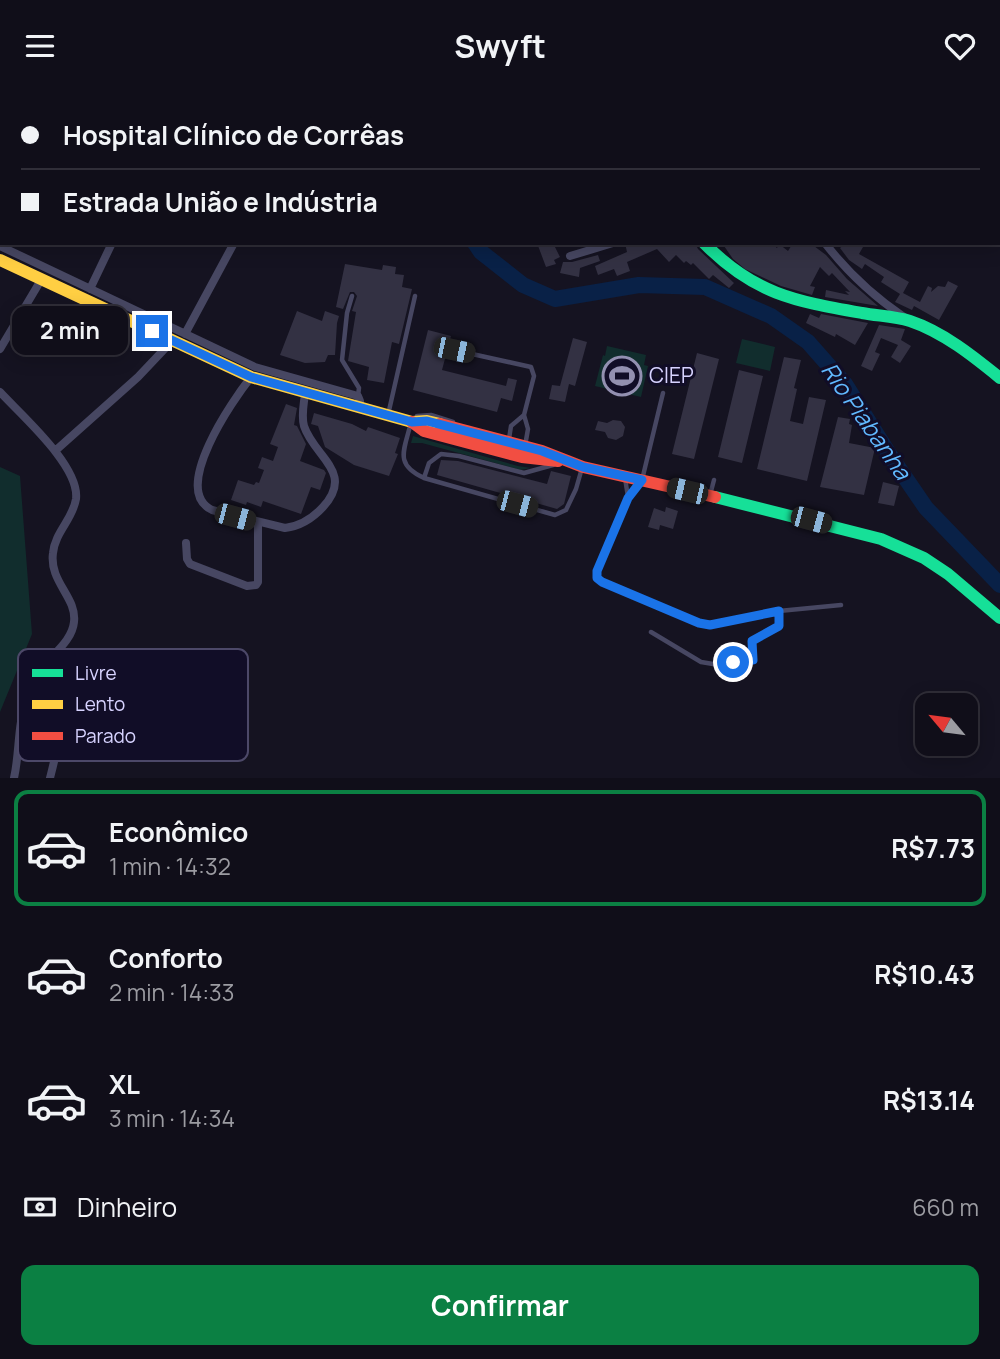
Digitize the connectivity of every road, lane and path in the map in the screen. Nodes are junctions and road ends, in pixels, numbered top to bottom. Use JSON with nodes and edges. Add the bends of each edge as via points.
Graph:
{"nodes":[{"id":1,"x":111,"y":245,"type":"edge"},
{"id":2,"x":233,"y":245,"type":"edge"},
{"id":3,"x":606,"y":245,"type":"edge"},
{"id":4,"x":706,"y":245,"type":"edge"},
{"id":5,"x":826,"y":245,"type":"edge"},
{"id":6,"x":0,"y":246,"type":"edge"},
{"id":7,"x":570,"y":256,"type":"dead end"},
{"id":8,"x":0,"y":260,"type":"edge"},
{"id":9,"x":41,"y":280,"type":"junction"},
{"id":10,"x":69,"y":286,"type":"junction"},
{"id":11,"x":92,"y":295,"type":"junction"},
{"id":12,"x":352,"y":296,"type":"dead end"},
{"id":13,"x":415,"y":296,"type":"dead end"},
{"id":14,"x":910,"y":321,"type":"junction"},
{"id":15,"x":179,"y":337,"type":"junction"},
{"id":16,"x":0,"y":349,"type":"edge"},
{"id":17,"x":454,"y":350,"type":"dead end"},
{"id":18,"x":251,"y":377,"type":"junction"},
{"id":19,"x":1000,"y":379,"type":"edge"},
{"id":20,"x":0,"y":392,"type":"edge"},
{"id":21,"x":305,"y":393,"type":"junction"},
{"id":22,"x":663,"y":394,"type":"dead end"},
{"id":23,"x":358,"y":402,"type":"junction"},
{"id":24,"x":524,"y":415,"type":"junction"},
{"id":25,"x":388,"y":416,"type":"junction"},
{"id":26,"x":412,"y":422,"type":"junction"},
{"id":27,"x":506,"y":447,"type":"junction"},
{"id":28,"x":55,"y":451,"type":"junction"},
{"id":29,"x":523,"y":452,"type":"junction"},
{"id":30,"x":564,"y":461,"type":"junction"},
{"id":31,"x":583,"y":467,"type":"junction"},
{"id":32,"x":625,"y":477,"type":"junction"},
{"id":33,"x":424,"y":478,"type":"junction"},
{"id":34,"x":642,"y":480,"type":"junction"},
{"id":35,"x":714,"y":480,"type":"dead end"},
{"id":36,"x":710,"y":496,"type":"junction"},
{"id":37,"x":628,"y":498,"type":"junction"},
{"id":38,"x":258,"y":523,"type":"junction"},
{"id":39,"x":186,"y":543,"type":"dead end"},
{"id":40,"x":841,"y":605,"type":"dead end"},
{"id":41,"x":779,"y":611,"type":"junction"},
{"id":42,"x":1000,"y":618,"type":"edge"},
{"id":43,"x":651,"y":632,"type":"dead end"},
{"id":44,"x":59,"y":649,"type":"edge"},
{"id":45,"x":18,"y":743,"type":"edge"},
{"id":46,"x":14,"y":778,"type":"edge"}],
"edges":[{"from":1,"to":11,"type":"street"},
{"from":2,"to":15,"type":"street"},
{"from":3,"to":7,"type":"street"},
{"from":4,"to":14,"type":"main road","via":[[748,283],[776,295]]},
{"from":5,"to":14,"type":"street","via":[[868,290]]},
{"from":6,"to":10,"type":"street"},
{"from":8,"to":9,"type":"main road"},
{"from":9,"to":10,"type":"main road"},
{"from":9,"to":16,"type":"street"},
{"from":10,"to":11,"type":"main road"},
{"from":11,"to":15,"type":"main road"},
{"from":12,"to":23,"type":"lane","via":[[342,360],[359,388]]},
{"from":13,"to":25,"type":"lane"},
{"from":14,"to":19,"type":"main road","via":[[967,353]]},
{"from":15,"to":18,"type":"main road"},
{"from":15,"to":23,"type":"street"},
{"from":15,"to":28,"type":"street"},
{"from":17,"to":24,"type":"lane","via":[[531,367],[533,386]]},
{"from":18,"to":21,"type":"main road"},
{"from":18,"to":38,"type":"street","via":[[222,417],[197,485],[204,506]]},
{"from":20,"to":28,"type":"street"},
{"from":21,"to":23,"type":"main road"},
{"from":21,"to":38,"type":"street","via":[[304,425],[333,470],[334,489],[324,506],[297,526]]},
{"from":22,"to":34,"type":"lane"},
{"from":23,"to":25,"type":"main road"},
{"from":24,"to":27,"type":"lane","via":[[511,426]]},
{"from":24,"to":29,"type":"lane","via":[[528,429]]},
{"from":25,"to":26,"type":"main road"},
{"from":26,"to":27,"type":"main road","via":[[427,421]]},
{"from":26,"to":27,"type":"main road","via":[[424,431]]},
{"from":26,"to":33,"type":"lane","via":[[404,465]]},
{"from":27,"to":29,"type":"main road"},
{"from":28,"to":44,"type":"street","via":[[76,489],[76,502],[52,554],[52,571],[74,610],[75,621]]},
{"from":29,"to":30,"type":"main road"},
{"from":30,"to":31,"type":"main road"},
{"from":30,"to":33,"type":"lane","via":[[524,473],[441,454],[429,463]]},
{"from":31,"to":32,"type":"main road"},
{"from":31,"to":33,"type":"lane","via":[[566,510],[555,515]]},
{"from":32,"to":34,"type":"main road"},
{"from":32,"to":37,"type":"lane"},
{"from":34,"to":36,"type":"main road"},
{"from":34,"to":37,"type":"lane"},
{"from":35,"to":36,"type":"lane"},
{"from":36,"to":42,"type":"main road","via":[[900,546],[948,573]]},
{"from":37,"to":41,"type":"lane","via":[[597,571],[602,582],[710,625]]},
{"from":38,"to":39,"type":"street","via":[[256,586],[190,564]]},
{"from":40,"to":41,"type":"lane"},
{"from":41,"to":43,"type":"lane","via":[[779,626],[752,641],[753,660],[701,663]]},
{"from":45,"to":46,"type":"street"}]}
